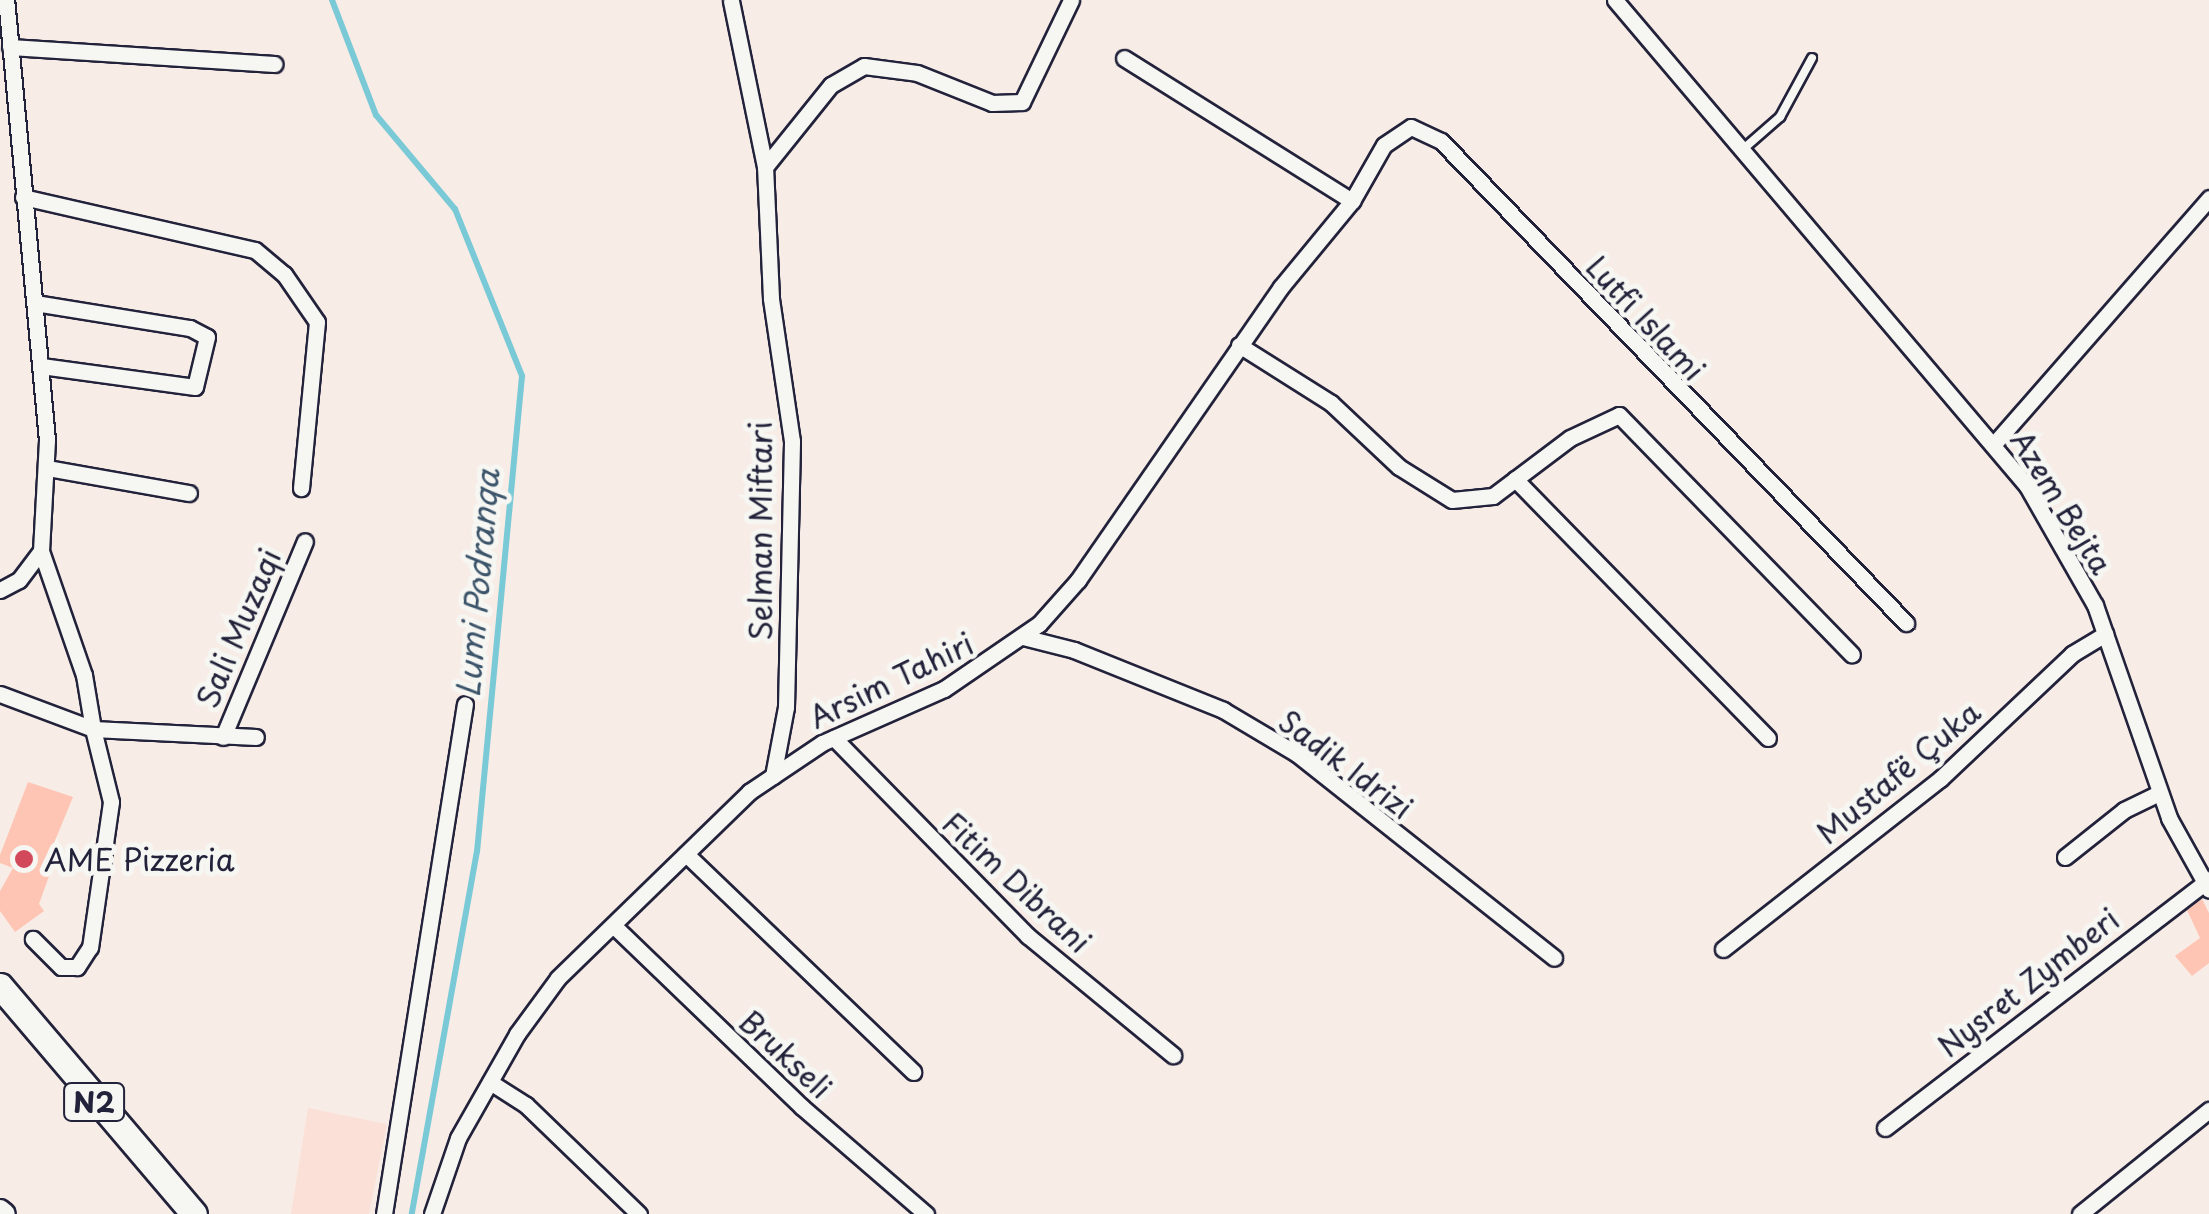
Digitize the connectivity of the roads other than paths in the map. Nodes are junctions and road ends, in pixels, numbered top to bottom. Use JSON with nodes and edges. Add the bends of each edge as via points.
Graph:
{"nodes":[{"id":1,"x":6,"y":0,"type":"edge"},
{"id":2,"x":1071,"y":0,"type":"edge"},
{"id":3,"x":1615,"y":0,"type":"edge"},
{"id":4,"x":731,"y":2,"type":"edge"},
{"id":5,"x":10,"y":48,"type":"junction"},
{"id":6,"x":1124,"y":58,"type":"dead end"},
{"id":7,"x":1812,"y":58,"type":"dead end"},
{"id":8,"x":274,"y":64,"type":"dead end"},
{"id":9,"x":1741,"y":151,"type":"junction"},
{"id":10,"x":765,"y":167,"type":"junction"},
{"id":11,"x":23,"y":197,"type":"junction"},
{"id":12,"x":2209,"y":198,"type":"edge"},
{"id":13,"x":1352,"y":201,"type":"junction"},
{"id":14,"x":36,"y":303,"type":"junction"},
{"id":15,"x":1238,"y":346,"type":"junction"},
{"id":16,"x":41,"y":366,"type":"junction"},
{"id":17,"x":1994,"y":444,"type":"junction"},
{"id":18,"x":47,"y":468,"type":"junction"},
{"id":19,"x":1515,"y":479,"type":"junction"},
{"id":20,"x":301,"y":488,"type":"dead end"},
{"id":21,"x":189,"y":493,"type":"dead end"},
{"id":22,"x":305,"y":541,"type":"dead end"},
{"id":23,"x":41,"y":551,"type":"junction"},
{"id":24,"x":0,"y":590,"type":"edge"},
{"id":25,"x":1906,"y":624,"type":"dead end"},
{"id":26,"x":2105,"y":634,"type":"junction"},
{"id":27,"x":1024,"y":637,"type":"junction"},
{"id":28,"x":1852,"y":655,"type":"dead end"},
{"id":29,"x":0,"y":694,"type":"edge"},
{"id":30,"x":465,"y":704,"type":"dead end"},
{"id":31,"x":92,"y":729,"type":"junction"},
{"id":32,"x":222,"y":737,"type":"junction"},
{"id":33,"x":256,"y":738,"type":"dead end"},
{"id":34,"x":834,"y":738,"type":"junction"},
{"id":35,"x":1768,"y":738,"type":"dead end"},
{"id":36,"x":773,"y":776,"type":"junction"},
{"id":37,"x":2160,"y":794,"type":"junction"},
{"id":38,"x":686,"y":854,"type":"junction"},
{"id":39,"x":2066,"y":857,"type":"dead end"},
{"id":40,"x":2208,"y":883,"type":"edge"},
{"id":41,"x":615,"y":927,"type":"junction"},
{"id":42,"x":33,"y":940,"type":"dead end"},
{"id":43,"x":1724,"y":949,"type":"dead end"},
{"id":44,"x":1554,"y":958,"type":"dead end"},
{"id":45,"x":0,"y":986,"type":"edge"},
{"id":46,"x":1173,"y":1055,"type":"dead end"},
{"id":47,"x":913,"y":1072,"type":"dead end"},
{"id":48,"x":490,"y":1082,"type":"junction"},
{"id":49,"x":2209,"y":1110,"type":"edge"},
{"id":50,"x":1885,"y":1128,"type":"dead end"},
{"id":51,"x":194,"y":1214,"type":"edge"},
{"id":52,"x":384,"y":1214,"type":"edge"},
{"id":53,"x":432,"y":1214,"type":"edge"},
{"id":54,"x":638,"y":1214,"type":"edge"},
{"id":55,"x":926,"y":1214,"type":"edge"},
{"id":56,"x":2080,"y":1214,"type":"edge"}],
"edges":[{"from":1,"to":5,"type":"street"},
{"from":2,"to":10,"type":"street","via":[[1022,102],[992,104],[917,73],[864,66],[831,85]]},
{"from":3,"to":9,"type":"street","name":"Azem Bejta"},
{"from":4,"to":10,"type":"street","name":"Selman Miftari"},
{"from":5,"to":8,"type":"street"},
{"from":5,"to":11,"type":"street"},
{"from":6,"to":13,"type":"street"},
{"from":7,"to":9,"type":"lane","via":[[1780,117]]},
{"from":9,"to":17,"type":"street","name":"Azem Bejta"},
{"from":10,"to":36,"type":"street","name":"Selman Miftari","via":[[771,298],[792,441],[786,706]]},
{"from":11,"to":14,"type":"street"},
{"from":11,"to":20,"type":"street","via":[[255,250],[284,274],[317,322]]},
{"from":12,"to":17,"type":"street"},
{"from":13,"to":15,"type":"street","name":"Arsim Tahiri"},
{"from":13,"to":25,"type":"street","name":"Lutfi Islami","via":[[1384,145],[1411,127],[1441,140]]},
{"from":14,"to":16,"type":"street"},
{"from":14,"to":16,"type":"street","via":[[207,336],[195,386]]},
{"from":15,"to":19,"type":"street","via":[[1331,402],[1399,467],[1452,500],[1493,496]]},
{"from":15,"to":27,"type":"street","name":"Arsim Tahiri","via":[[1078,580]]},
{"from":16,"to":18,"type":"street"},
{"from":17,"to":26,"type":"street","name":"Azem Bejta","via":[[2027,486]]},
{"from":18,"to":21,"type":"street"},
{"from":18,"to":23,"type":"street"},
{"from":19,"to":28,"type":"street","via":[[1570,438],[1619,415]]},
{"from":19,"to":35,"type":"street"},
{"from":22,"to":32,"type":"street","name":"Sali Muzaqi"},
{"from":23,"to":24,"type":"street","via":[[19,580]]},
{"from":23,"to":31,"type":"street","via":[[84,675]]},
{"from":26,"to":37,"type":"street","name":"Azem Bejta"},
{"from":26,"to":43,"type":"street","name":"Mustafë Çuka","via":[[2072,654],[1940,778]]},
{"from":27,"to":34,"type":"street","name":"Arsim Tahiri","via":[[944,689]]},
{"from":27,"to":44,"type":"street","name":"Sadik Idrizi","via":[[1224,710],[1297,754]]},
{"from":29,"to":31,"type":"street","name":"Sali Muzaqi"},
{"from":30,"to":52,"type":"street"},
{"from":31,"to":32,"type":"street","name":"Sali Muzaqi"},
{"from":31,"to":42,"type":"street","via":[[111,802],[90,947],[77,966],[61,967]]},
{"from":32,"to":33,"type":"street","name":"Sali Muzaqi"},
{"from":34,"to":36,"type":"street","name":"Arsim Tahiri"},
{"from":34,"to":46,"type":"street","name":"Fitim Dibrani","via":[[1028,936]]},
{"from":36,"to":38,"type":"street","name":"Arsim Tahiri"},
{"from":37,"to":39,"type":"street","via":[[2124,810]]},
{"from":37,"to":40,"type":"street","name":"Azem Bejta"},
{"from":38,"to":41,"type":"street","name":"Arsim Tahiri"},
{"from":38,"to":47,"type":"street"},
{"from":40,"to":50,"type":"street","name":"Nysret Zymberi"},
{"from":41,"to":48,"type":"street","name":"Arsim Tahiri","via":[[558,978]]},
{"from":41,"to":55,"type":"street","name":"Brukseli","via":[[802,1107]]},
{"from":45,"to":51,"type":"main road","number":"N2"},
{"from":48,"to":53,"type":"street","name":"Arsim Tahiri","via":[[458,1138]]},
{"from":48,"to":54,"type":"street","via":[[526,1105]]},
{"from":49,"to":56,"type":"street"}]}
